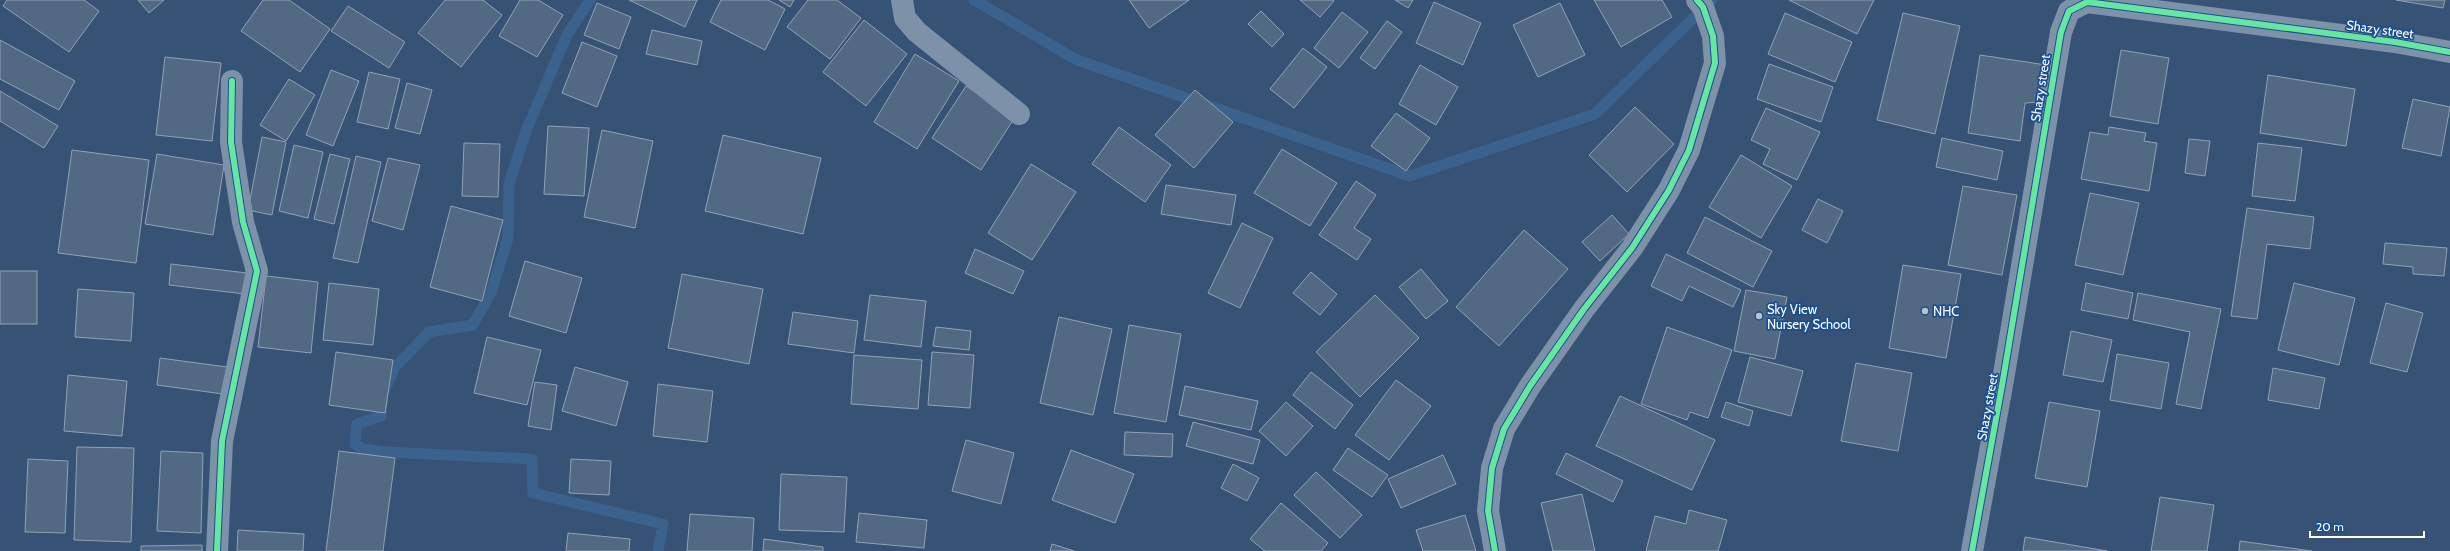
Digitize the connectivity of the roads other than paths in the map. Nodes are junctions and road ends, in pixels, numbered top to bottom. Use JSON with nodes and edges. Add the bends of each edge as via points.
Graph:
{"nodes":[{"id":1,"x":902,"y":0,"type":"edge"},
{"id":2,"x":1698,"y":0,"type":"edge"},
{"id":3,"x":2450,"y":52,"type":"edge"},
{"id":4,"x":232,"y":81,"type":"dead end"},
{"id":5,"x":1019,"y":114,"type":"dead end"},
{"id":6,"x":217,"y":551,"type":"edge"},
{"id":7,"x":1495,"y":551,"type":"edge"},
{"id":8,"x":1972,"y":551,"type":"edge"}],
"edges":[{"from":1,"to":5,"type":"street","via":[[905,18],[917,32]]},
{"from":2,"to":7,"type":"street","via":[[1713,36],[1715,63],[1689,150],[1669,190],[1632,248],[1584,309],[1530,386],[1504,429],[1492,468],[1488,511]]},
{"from":3,"to":8,"type":"street","name":"Shazy street","via":[[2395,42],[2087,2],[2069,11],[2061,32]]},
{"from":4,"to":6,"type":"street","via":[[231,142],[243,222],[258,271],[222,441]]}]}
